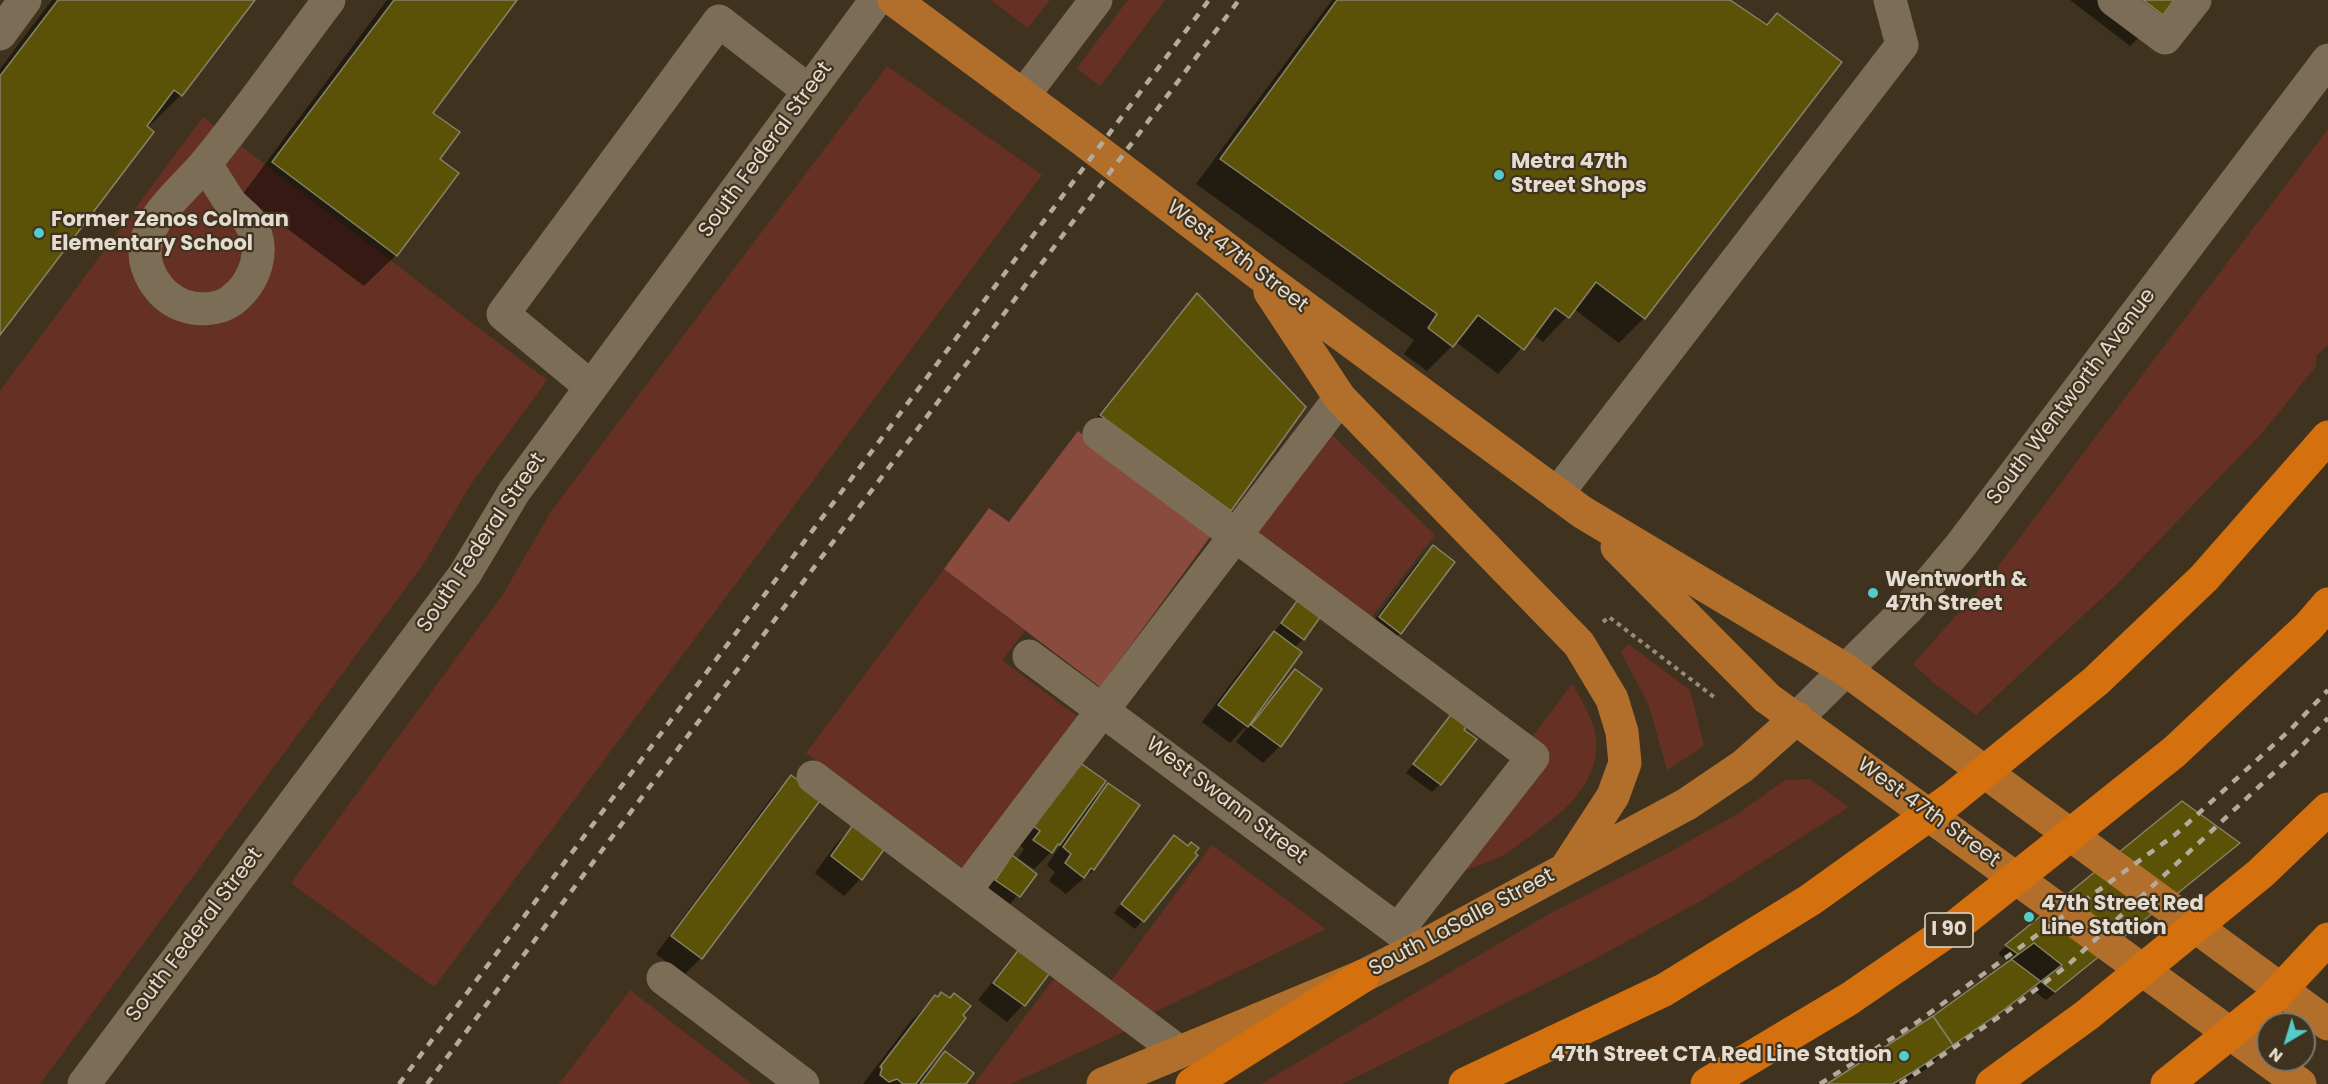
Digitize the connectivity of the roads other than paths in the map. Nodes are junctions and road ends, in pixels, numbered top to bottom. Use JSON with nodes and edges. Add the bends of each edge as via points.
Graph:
{"nodes":[{"id":1,"x":25,"y":0,"type":"edge"},
{"id":2,"x":329,"y":0,"type":"edge"},
{"id":3,"x":876,"y":0,"type":"edge"},
{"id":4,"x":894,"y":0,"type":"edge"},
{"id":5,"x":1096,"y":0,"type":"edge"},
{"id":6,"x":1890,"y":0,"type":"edge"},
{"id":7,"x":2114,"y":0,"type":"edge"},
{"id":8,"x":2195,"y":0,"type":"edge"},
{"id":9,"x":0,"y":34,"type":"edge"},
{"id":10,"x":2328,"y":60,"type":"edge"},
{"id":11,"x":809,"y":91,"type":"junction"},
{"id":12,"x":1023,"y":96,"type":"junction"},
{"id":13,"x":205,"y":164,"type":"dead end"},
{"id":14,"x":1258,"y":273,"type":"junction"},
{"id":15,"x":591,"y":387,"type":"junction"},
{"id":16,"x":1340,"y":398,"type":"junction"},
{"id":17,"x":1099,"y":434,"type":"dead end"},
{"id":18,"x":2328,"y":437,"type":"edge"},
{"id":19,"x":1569,"y":503,"type":"junction"},
{"id":20,"x":1235,"y":536,"type":"junction"},
{"id":21,"x":2328,"y":604,"type":"edge"},
{"id":22,"x":1029,"y":656,"type":"dead end"},
{"id":23,"x":1846,"y":670,"type":"junction"},
{"id":24,"x":1103,"y":710,"type":"junction"},
{"id":25,"x":1797,"y":718,"type":"junction"},
{"id":26,"x":813,"y":777,"type":"dead end"},
{"id":27,"x":2328,"y":809,"type":"edge"},
{"id":28,"x":1566,"y":868,"type":"junction"},
{"id":29,"x":965,"y":891,"type":"junction"},
{"id":30,"x":1410,"y":938,"type":"junction"},
{"id":31,"x":2328,"y":939,"type":"edge"},
{"id":32,"x":1363,"y":976,"type":"junction"},
{"id":33,"x":663,"y":978,"type":"dead end"},
{"id":34,"x":2328,"y":1024,"type":"edge"},
{"id":35,"x":1178,"y":1051,"type":"junction"},
{"id":36,"x":2291,"y":1077,"type":"edge"},
{"id":37,"x":84,"y":1084,"type":"edge"},
{"id":38,"x":803,"y":1084,"type":"edge"},
{"id":39,"x":1102,"y":1084,"type":"edge"},
{"id":40,"x":1192,"y":1084,"type":"edge"},
{"id":41,"x":1465,"y":1084,"type":"edge"},
{"id":42,"x":1707,"y":1084,"type":"edge"},
{"id":43,"x":1992,"y":1084,"type":"edge"},
{"id":44,"x":2166,"y":1084,"type":"edge"}],
"edges":[{"from":1,"to":9,"type":"street"},
{"from":2,"to":13,"type":"street"},
{"from":3,"to":11,"type":"street","name":"South Federal Street"},
{"from":4,"to":12,"type":"main road","name":"West 47th Street"},
{"from":5,"to":12,"type":"street"},
{"from":6,"to":19,"type":"street","via":[[1902,45]]},
{"from":7,"to":8,"type":"street","via":[[2165,38]]},
{"from":10,"to":23,"type":"street","name":"South Wentworth Avenue","via":[[1960,545],[1910,606]]},
{"from":11,"to":15,"type":"street","name":"South Federal Street"},
{"from":11,"to":15,"type":"street","via":[[719,21],[503,314]]},
{"from":12,"to":14,"type":"main road","name":"West 47th Street"},
{"from":14,"to":16,"type":"main road"},
{"from":14,"to":19,"type":"main road","name":"West 47th Street"},
{"from":15,"to":37,"type":"street","name":"South Federal Street","via":[[514,492],[465,574]]},
{"from":16,"to":20,"type":"street"},
{"from":16,"to":28,"type":"main road","via":[[1579,644],[1612,699],[1622,732],[1624,763],[1612,796]]},
{"from":17,"to":20,"type":"street"},
{"from":18,"to":41,"type":"highway","via":[[2204,578],[2096,681],[1951,799],[1810,900],[1664,990]]},
{"from":19,"to":23,"type":"main road","name":"West 47th Street"},
{"from":19,"to":25,"type":"main road","name":"West 47th Street","via":[[1767,698]]},
{"from":20,"to":24,"type":"street"},
{"from":20,"to":30,"type":"street","via":[[1533,757]]},
{"from":21,"to":42,"type":"highway","number":"I 90","via":[[2174,752],[1961,922],[1849,999]]},
{"from":22,"to":24,"type":"street","name":"West Swann Street"},
{"from":23,"to":25,"type":"street","name":"South Wentworth Avenue"},
{"from":23,"to":34,"type":"main road","name":"West 47th Street"},
{"from":24,"to":29,"type":"street"},
{"from":24,"to":30,"type":"street","name":"West Swann Street"},
{"from":25,"to":28,"type":"main road","name":"South LaSalle Street","via":[[1743,766],[1688,804]]},
{"from":25,"to":36,"type":"main road","name":"West 47th Street"},
{"from":26,"to":29,"type":"street"},
{"from":27,"to":43,"type":"highway","via":[[2260,873],[2087,1015]]},
{"from":28,"to":30,"type":"main road","name":"South LaSalle Street"},
{"from":29,"to":35,"type":"street"},
{"from":30,"to":32,"type":"main road","name":"South LaSalle Street"},
{"from":31,"to":44,"type":"highway","via":[[2269,1002]]},
{"from":32,"to":35,"type":"main road","name":"South LaSalle Street"},
{"from":32,"to":40,"type":"highway"},
{"from":33,"to":38,"type":"street"},
{"from":35,"to":39,"type":"main road","name":"South LaSalle Street"}]}
